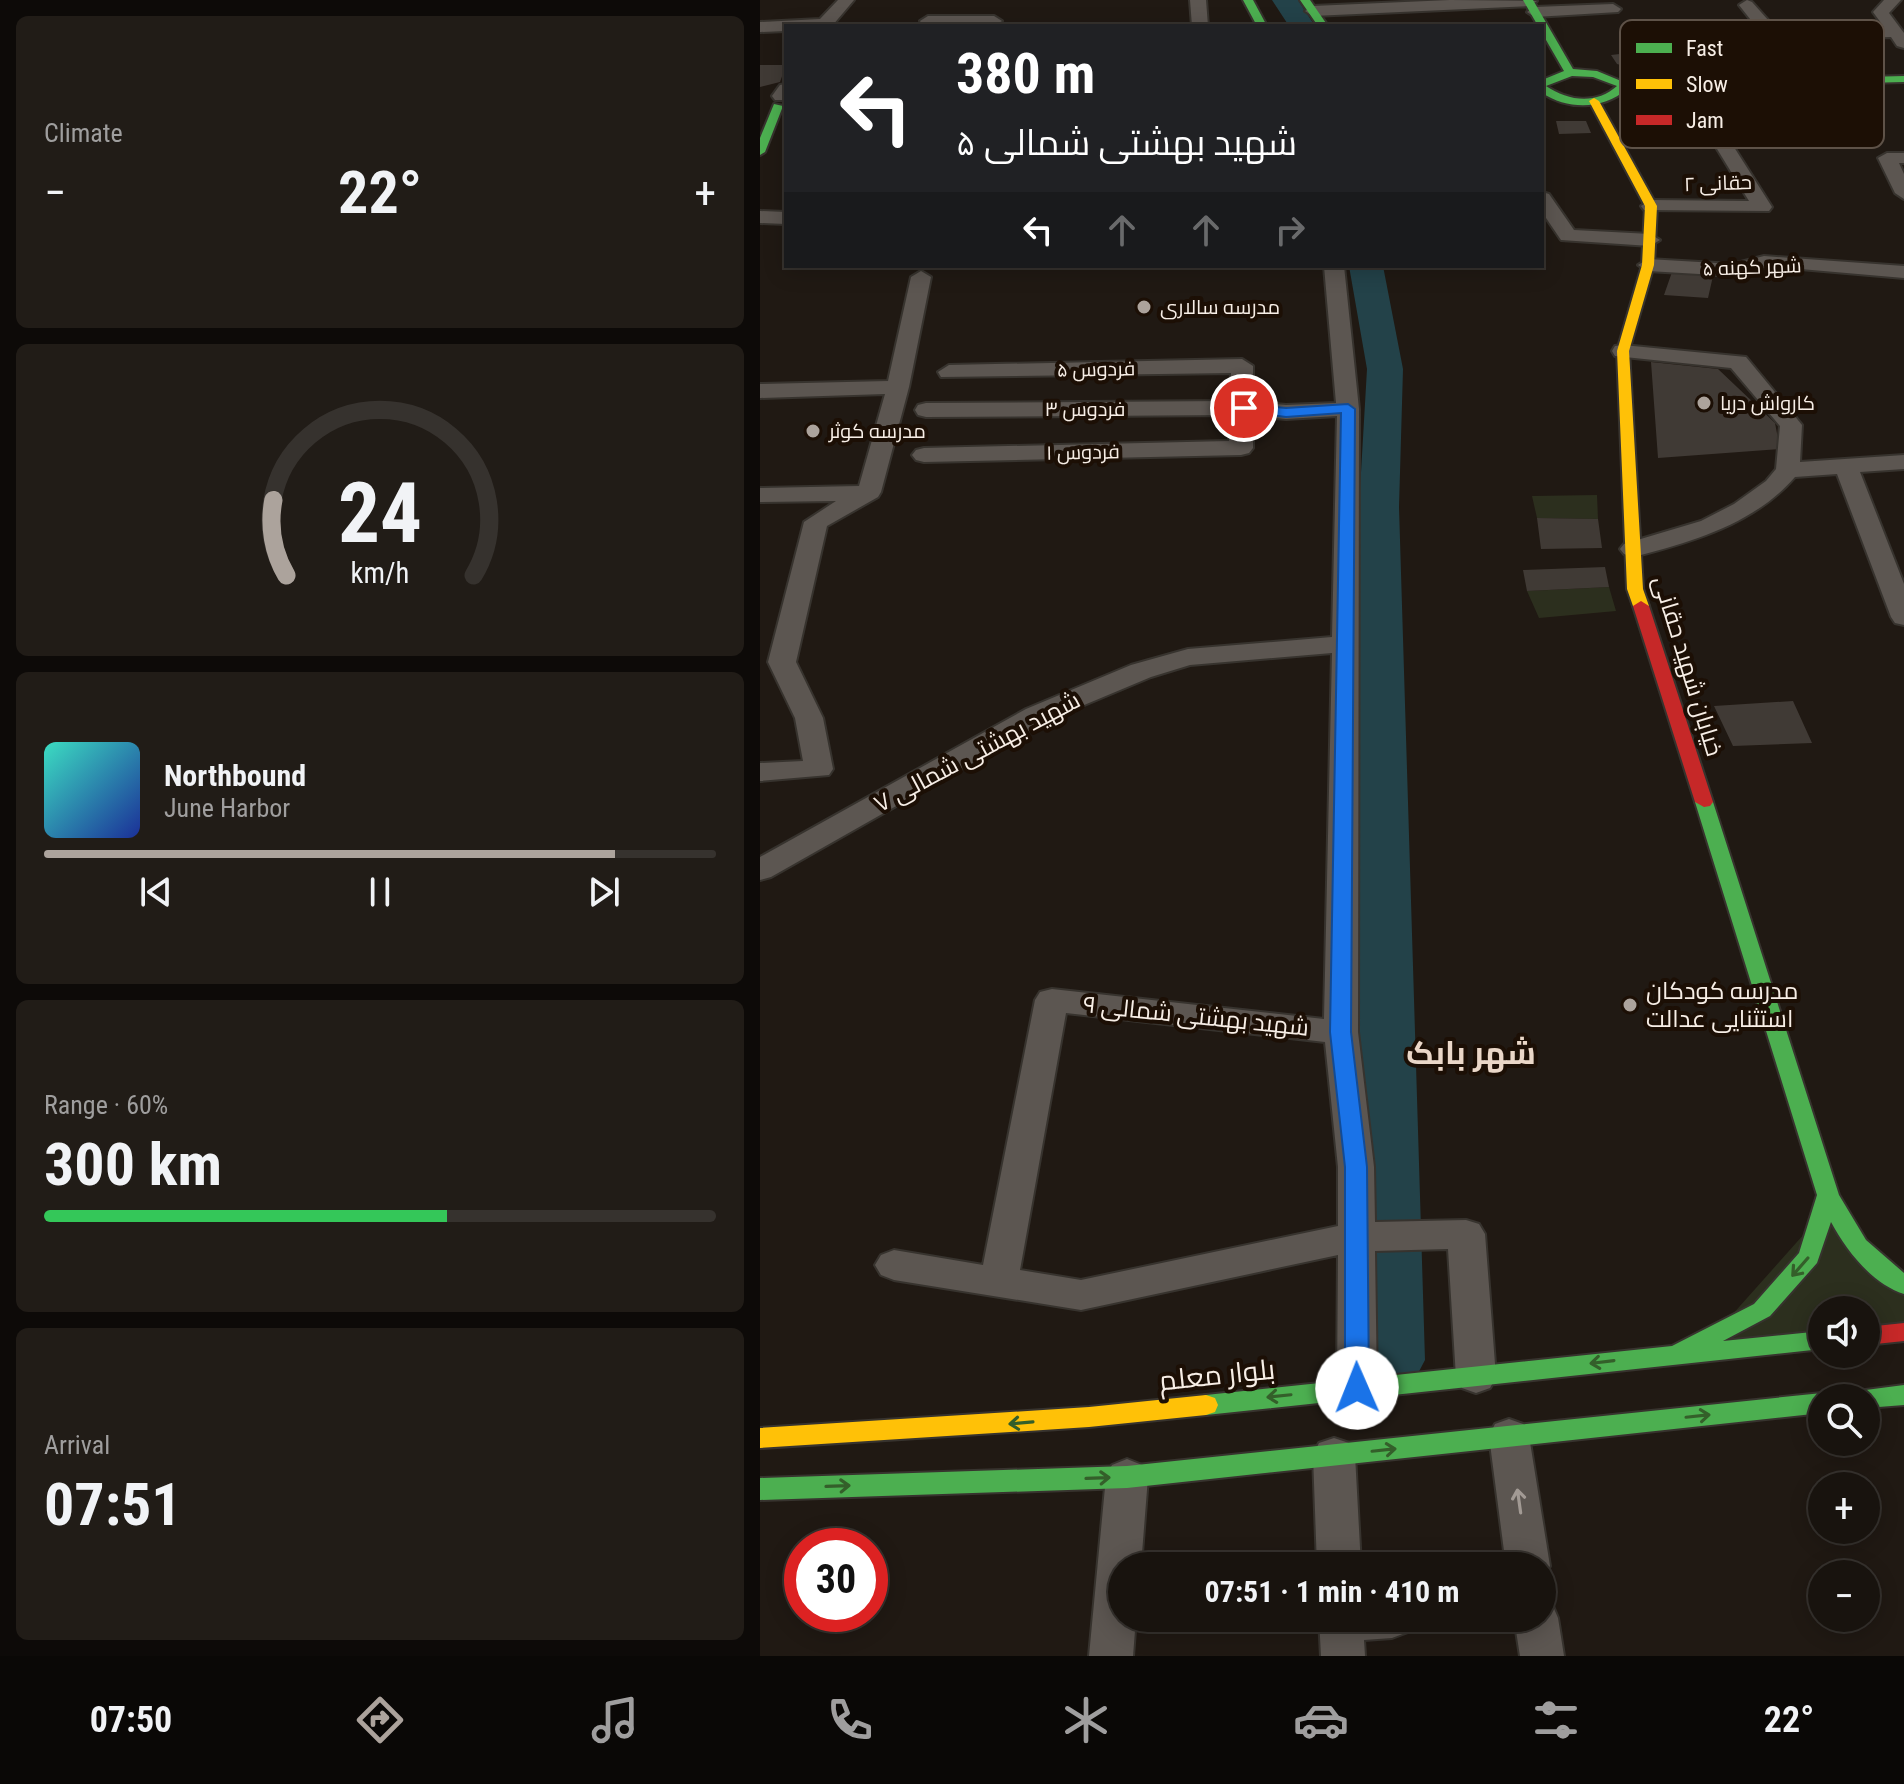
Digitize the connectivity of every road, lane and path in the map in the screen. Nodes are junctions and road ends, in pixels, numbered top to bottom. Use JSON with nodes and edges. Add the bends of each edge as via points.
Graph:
{"nodes":[{"id":1,"x":846,"y":0,"type":"edge"},
{"id":2,"x":997,"y":0,"type":"edge"},
{"id":3,"x":1198,"y":0,"type":"edge"},
{"id":4,"x":1248,"y":0,"type":"edge"},
{"id":5,"x":1396,"y":2,"type":"edge"},
{"id":6,"x":1531,"y":4,"type":"edge"},
{"id":7,"x":1889,"y":4,"type":"edge"},
{"id":8,"x":1747,"y":5,"type":"dead end"},
{"id":9,"x":1432,"y":6,"type":"junction"},
{"id":10,"x":1613,"y":9,"type":"dead end"},
{"id":11,"x":1904,"y":11,"type":"edge"},
{"id":12,"x":1314,"y":12,"type":"edge"},
{"id":13,"x":1760,"y":20,"type":"edge"},
{"id":14,"x":928,"y":21,"type":"dead end"},
{"id":15,"x":1198,"y":22,"type":"edge"},
{"id":16,"x":824,"y":24,"type":"edge"},
{"id":17,"x":994,"y":24,"type":"edge"},
{"id":18,"x":1261,"y":24,"type":"edge"},
{"id":19,"x":1445,"y":24,"type":"edge"},
{"id":20,"x":1542,"y":24,"type":"edge"},
{"id":21,"x":784,"y":26,"type":"edge"},
{"id":22,"x":760,"y":27,"type":"edge"},
{"id":23,"x":1544,"y":27,"type":"edge"},
{"id":24,"x":1899,"y":38,"type":"edge"},
{"id":25,"x":1570,"y":73,"type":"junction"},
{"id":26,"x":1904,"y":79,"type":"edge"},
{"id":27,"x":1884,"y":80,"type":"edge"},
{"id":28,"x":1620,"y":84,"type":"edge"},
{"id":29,"x":1544,"y":88,"type":"edge"},
{"id":30,"x":1620,"y":90,"type":"edge"},
{"id":31,"x":775,"y":100,"type":"edge"},
{"id":32,"x":1594,"y":101,"type":"junction"},
{"id":33,"x":766,"y":129,"type":"edge"},
{"id":34,"x":1725,"y":148,"type":"edge"},
{"id":35,"x":760,"y":152,"type":"edge"},
{"id":36,"x":1904,"y":158,"type":"edge"},
{"id":37,"x":1902,"y":188,"type":"edge"},
{"id":38,"x":1544,"y":201,"type":"edge"},
{"id":39,"x":1651,"y":206,"type":"junction"},
{"id":40,"x":760,"y":217,"type":"edge"},
{"id":41,"x":784,"y":218,"type":"edge"},
{"id":42,"x":1650,"y":240,"type":"junction"},
{"id":43,"x":1648,"y":265,"type":"junction"},
{"id":44,"x":1334,"y":268,"type":"edge"},
{"id":45,"x":1904,"y":272,"type":"edge"},
{"id":46,"x":921,"y":277,"type":"dead end"},
{"id":47,"x":1623,"y":351,"type":"junction"},
{"id":48,"x":949,"y":372,"type":"dead end"},
{"id":49,"x":898,"y":387,"type":"junction"},
{"id":50,"x":760,"y":391,"type":"edge"},
{"id":51,"x":1244,"y":408,"type":"junction"},
{"id":52,"x":1348,"y":409,"type":"junction"},
{"id":53,"x":926,"y":410,"type":"dead end"},
{"id":54,"x":924,"y":455,"type":"dead end"},
{"id":55,"x":1904,"y":462,"type":"edge"},
{"id":56,"x":1845,"y":465,"type":"junction"},
{"id":57,"x":1788,"y":470,"type":"junction"},
{"id":58,"x":869,"y":492,"type":"junction"},
{"id":59,"x":760,"y":495,"type":"edge"},
{"id":60,"x":1633,"y":549,"type":"junction"},
{"id":61,"x":1904,"y":617,"type":"edge"},
{"id":62,"x":1346,"y":644,"type":"junction"},
{"id":63,"x":760,"y":772,"type":"edge"},
{"id":64,"x":760,"y":870,"type":"edge"},
{"id":65,"x":1341,"y":1032,"type":"junction"},
{"id":66,"x":1828,"y":1195,"type":"junction"},
{"id":67,"x":1355,"y":1237,"type":"junction"},
{"id":68,"x":894,"y":1265,"type":"dead end"},
{"id":69,"x":999,"y":1281,"type":"junction"},
{"id":70,"x":1904,"y":1285,"type":"edge"},
{"id":71,"x":1904,"y":1332,"type":"edge"},
{"id":72,"x":1880,"y":1335,"type":"edge"},
{"id":73,"x":1808,"y":1341,"type":"edge"},
{"id":74,"x":1680,"y":1353,"type":"junction"},
{"id":75,"x":1476,"y":1377,"type":"junction"},
{"id":76,"x":1357,"y":1388,"type":"junction"},
{"id":77,"x":1904,"y":1395,"type":"edge"},
{"id":78,"x":1880,"y":1397,"type":"edge"},
{"id":79,"x":1808,"y":1404,"type":"edge"},
{"id":80,"x":1509,"y":1436,"type":"junction"},
{"id":81,"x":760,"y":1438,"type":"edge"},
{"id":82,"x":1334,"y":1455,"type":"junction"},
{"id":83,"x":1127,"y":1477,"type":"junction"},
{"id":84,"x":760,"y":1489,"type":"edge"},
{"id":85,"x":1338,"y":1552,"type":"edge"},
{"id":86,"x":1526,"y":1552,"type":"edge"},
{"id":87,"x":1538,"y":1632,"type":"edge"},
{"id":88,"x":1111,"y":1656,"type":"edge"},
{"id":89,"x":1542,"y":1656,"type":"edge"}],
"edges":[{"from":1,"to":16,"type":"street"},
{"from":2,"to":17,"type":"street"},
{"from":3,"to":15,"type":"street"},
{"from":4,"to":18,"type":"main road"},
{"from":5,"to":9,"type":"street"},
{"from":5,"to":12,"type":"street"},
{"from":6,"to":9,"type":"street"},
{"from":6,"to":10,"type":"street"},
{"from":6,"to":20,"type":"main road"},
{"from":7,"to":11,"type":"street"},
{"from":7,"to":24,"type":"street","via":[[1881,12]]},
{"from":8,"to":13,"type":"street"},
{"from":9,"to":19,"type":"street"},
{"from":14,"to":17,"type":"street"},
{"from":21,"to":22,"type":"street"},
{"from":23,"to":25,"type":"main road"},
{"from":25,"to":28,"type":"main road","via":[[1603,76]]},
{"from":25,"to":29,"type":"main road","via":[[1552,77]]},
{"from":26,"to":27,"type":"main road"},
{"from":29,"to":32,"type":"main road"},
{"from":30,"to":32,"type":"main road"},
{"from":31,"to":33,"type":"main road"},
{"from":32,"to":39,"type":"main road"},
{"from":33,"to":35,"type":"main road"},
{"from":34,"to":39,"type":"street","name":"حقانی ۲","via":[[1762,207]]},
{"from":36,"to":37,"type":"street","via":[[1887,158]]},
{"from":38,"to":42,"type":"street","via":[[1568,236]]},
{"from":39,"to":42,"type":"main road","name":"خیابان شهید حقانی"},
{"from":40,"to":41,"type":"street"},
{"from":42,"to":43,"type":"main road","name":"خیابان شهید حقانی"},
{"from":43,"to":45,"type":"street","name":"شهر کهنه ۵","via":[[1722,270],[1789,262]]},
{"from":43,"to":47,"type":"main road","name":"خیابان شهید حقانی"},
{"from":44,"to":52,"type":"street"},
{"from":46,"to":49,"type":"street"},
{"from":47,"to":57,"type":"street","via":[[1738,362],[1791,425]]},
{"from":47,"to":60,"type":"main road","name":"خیابان شهید حقانی"},
{"from":48,"to":51,"type":"street","name":"فردوس ۵","via":[[1242,366]]},
{"from":49,"to":50,"type":"street"},
{"from":49,"to":58,"type":"street"},
{"from":51,"to":52,"type":"street","name":"فردوس ۳"},
{"from":51,"to":53,"type":"street","name":"فردوس ۳"},
{"from":51,"to":54,"type":"street","name":"فردوس ۱","via":[[1241,448]]},
{"from":52,"to":62,"type":"street"},
{"from":55,"to":56,"type":"street"},
{"from":56,"to":57,"type":"street"},
{"from":56,"to":61,"type":"street"},
{"from":57,"to":60,"type":"street","via":[[1774,486],[1721,521]]},
{"from":58,"to":59,"type":"street"},
{"from":58,"to":63,"type":"street","via":[[816,522],[782,662],[809,718],[819,769]]},
{"from":60,"to":66,"type":"main road","name":"خیابان شهید حقانی","via":[[1635,589]]},
{"from":62,"to":64,"type":"street","name":"شهید بهشتی شمالی ۷","via":[[1188,657],[1141,671],[1036,715]]},
{"from":62,"to":65,"type":"street"},
{"from":65,"to":67,"type":"street","via":[[1356,1167]]},
{"from":65,"to":69,"type":"street","name":"شهید بهشتی شمالی ۹","via":[[1052,1000]]},
{"from":66,"to":70,"type":"main road","name":"خیابان شهید حقانی","via":[[1846,1233],[1879,1268]]},
{"from":66,"to":74,"type":"main road","one_way":true,"via":[[1809,1257],[1762,1310]]},
{"from":67,"to":69,"type":"street","via":[[1081,1295]]},
{"from":67,"to":75,"type":"street","via":[[1466,1234]]},
{"from":67,"to":76,"type":"street"},
{"from":68,"to":69,"type":"street"},
{"from":71,"to":72,"type":"main road"},
{"from":73,"to":74,"type":"main road","name":"بلوار معلم"},
{"from":74,"to":75,"type":"main road","name":"بلوار معلم","one_way":true},
{"from":75,"to":76,"type":"main road","name":"بلوار معلم"},
{"from":76,"to":81,"type":"main road","name":"بلوار معلم","one_way":true,"via":[[983,1426]]},
{"from":77,"to":78,"type":"main road"},
{"from":80,"to":79,"type":"main road","one_way":true},
{"from":82,"to":80,"type":"main road","one_way":true},
{"from":86,"to":80,"type":"street","one_way":true},
{"from":82,"to":83,"type":"main road"},
{"from":82,"to":85,"type":"street"},
{"from":84,"to":83,"type":"main road","one_way":true},
{"from":83,"to":88,"type":"street"},
{"from":87,"to":89,"type":"street"}]}
